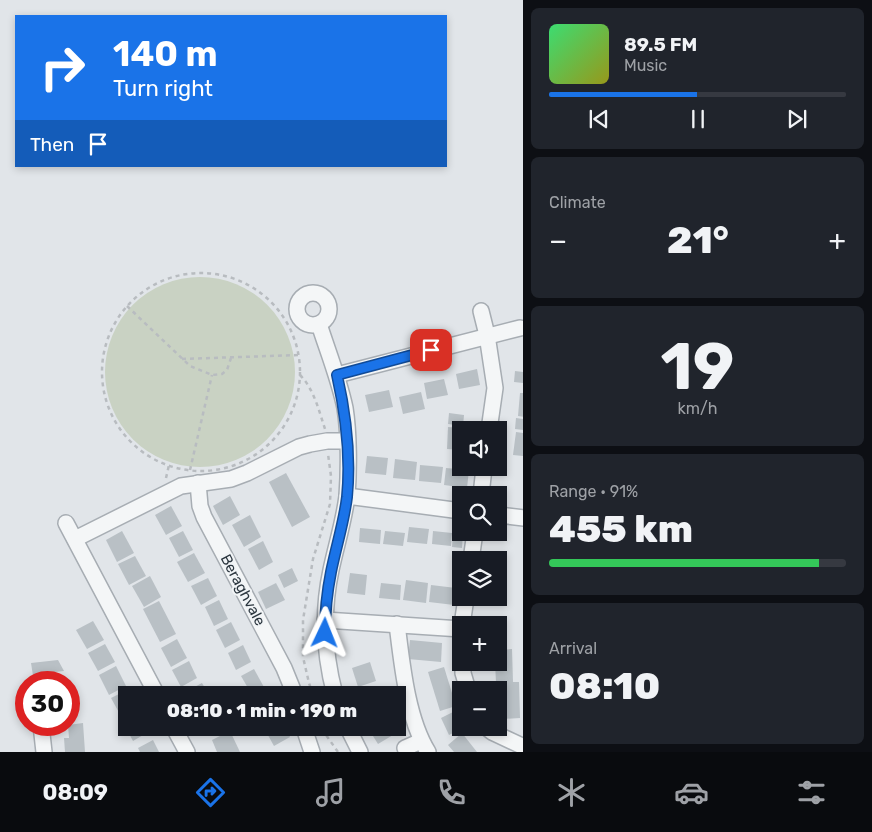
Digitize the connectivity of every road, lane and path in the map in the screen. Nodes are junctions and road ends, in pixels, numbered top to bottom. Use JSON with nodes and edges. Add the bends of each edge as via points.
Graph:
{"nodes":[{"id":1,"x":127,"y":306,"type":"junction"},
{"id":2,"x":481,"y":311,"type":"dead end"},
{"id":3,"x":319,"y":324,"type":"dead end"},
{"id":4,"x":520,"y":328,"type":"dead end"},
{"id":5,"x":488,"y":335,"type":"junction"},
{"id":6,"x":298,"y":355,"type":"junction"},
{"id":7,"x":182,"y":358,"type":"junction"},
{"id":8,"x":231,"y":358,"type":"junction"},
{"id":9,"x":212,"y":375,"type":"junction"},
{"id":10,"x":337,"y":375,"type":"junction"},
{"id":11,"x":300,"y":376,"type":"junction"},
{"id":12,"x":491,"y":421,"type":"edge"},
{"id":13,"x":327,"y":441,"type":"junction"},
{"id":14,"x":348,"y":441,"type":"junction"},
{"id":15,"x":190,"y":470,"type":"junction"},
{"id":16,"x":198,"y":483,"type":"junction"},
{"id":17,"x":347,"y":496,"type":"junction"},
{"id":18,"x":452,"y":509,"type":"edge"},
{"id":19,"x":507,"y":516,"type":"edge"},
{"id":20,"x":523,"y":518,"type":"edge"},
{"id":21,"x":66,"y":523,"type":"dead end"},
{"id":22,"x":75,"y":539,"type":"junction"},
{"id":23,"x":325,"y":620,"type":"junction"},
{"id":24,"x":397,"y":624,"type":"junction"},
{"id":25,"x":452,"y":628,"type":"edge"},
{"id":26,"x":152,"y":686,"type":"edge"},
{"id":27,"x":291,"y":686,"type":"edge"},
{"id":28,"x":310,"y":686,"type":"edge"},
{"id":29,"x":332,"y":686,"type":"edge"},
{"id":30,"x":42,"y":736,"type":"edge"},
{"id":31,"x":178,"y":736,"type":"edge"},
{"id":32,"x":307,"y":736,"type":"edge"},
{"id":33,"x":327,"y":736,"type":"edge"},
{"id":34,"x":352,"y":736,"type":"edge"},
{"id":35,"x":501,"y":736,"type":"edge"},
{"id":36,"x":523,"y":746,"type":"edge"},
{"id":37,"x":424,"y":747,"type":"edge"},
{"id":38,"x":405,"y":748,"type":"dead end"},
{"id":39,"x":44,"y":752,"type":"edge"},
{"id":40,"x":187,"y":752,"type":"edge"},
{"id":41,"x":312,"y":752,"type":"edge"},
{"id":42,"x":338,"y":752,"type":"edge"},
{"id":43,"x":360,"y":752,"type":"edge"}],
"edges":[{"from":1,"to":6,"type":"path","via":[[144,290],[172,276],[203,272],[234,278],[262,293],[283,316]]},
{"from":1,"to":7,"type":"path"},
{"from":1,"to":15,"type":"path","via":[[106,339],[101,370],[106,404],[123,435],[149,457],[181,470]]},
{"from":2,"to":5,"type":"street"},
{"from":3,"to":10,"type":"street"},
{"from":4,"to":5,"type":"street"},
{"from":5,"to":10,"type":"street"},
{"from":5,"to":12,"type":"street","via":[[495,388]]},
{"from":6,"to":8,"type":"path"},
{"from":6,"to":11,"type":"path"},
{"from":7,"to":8,"type":"path"},
{"from":7,"to":9,"type":"path","via":[[190,366]]},
{"from":8,"to":9,"type":"path","via":[[227,370]]},
{"from":9,"to":15,"type":"path"},
{"from":10,"to":14,"type":"street"},
{"from":11,"to":13,"type":"path","via":[[307,382],[318,406]]},
{"from":11,"to":15,"type":"path","via":[[293,409],[275,438],[248,460],[215,471]]},
{"from":13,"to":14,"type":"street"},
{"from":13,"to":16,"type":"street","via":[[299,447],[239,476]]},
{"from":13,"to":28,"type":"path","via":[[330,504],[313,559],[303,620],[303,657]]},
{"from":14,"to":17,"type":"street"},
{"from":16,"to":22,"type":"street","via":[[169,491]]},
{"from":16,"to":27,"type":"street","name":"Beraghvale","via":[[204,517]]},
{"from":17,"to":18,"type":"street"},
{"from":17,"to":23,"type":"street","via":[[330,573]]},
{"from":19,"to":20,"type":"street"},
{"from":21,"to":22,"type":"street"},
{"from":22,"to":26,"type":"street"},
{"from":23,"to":24,"type":"street"},
{"from":23,"to":29,"type":"street","via":[[325,645]]},
{"from":24,"to":25,"type":"street"},
{"from":24,"to":37,"type":"street","via":[[406,688]]},
{"from":30,"to":39,"type":"street"},
{"from":31,"to":40,"type":"street"},
{"from":32,"to":41,"type":"street"},
{"from":33,"to":42,"type":"path"},
{"from":34,"to":43,"type":"street"},
{"from":35,"to":36,"type":"street"},
{"from":37,"to":38,"type":"street"}]}
